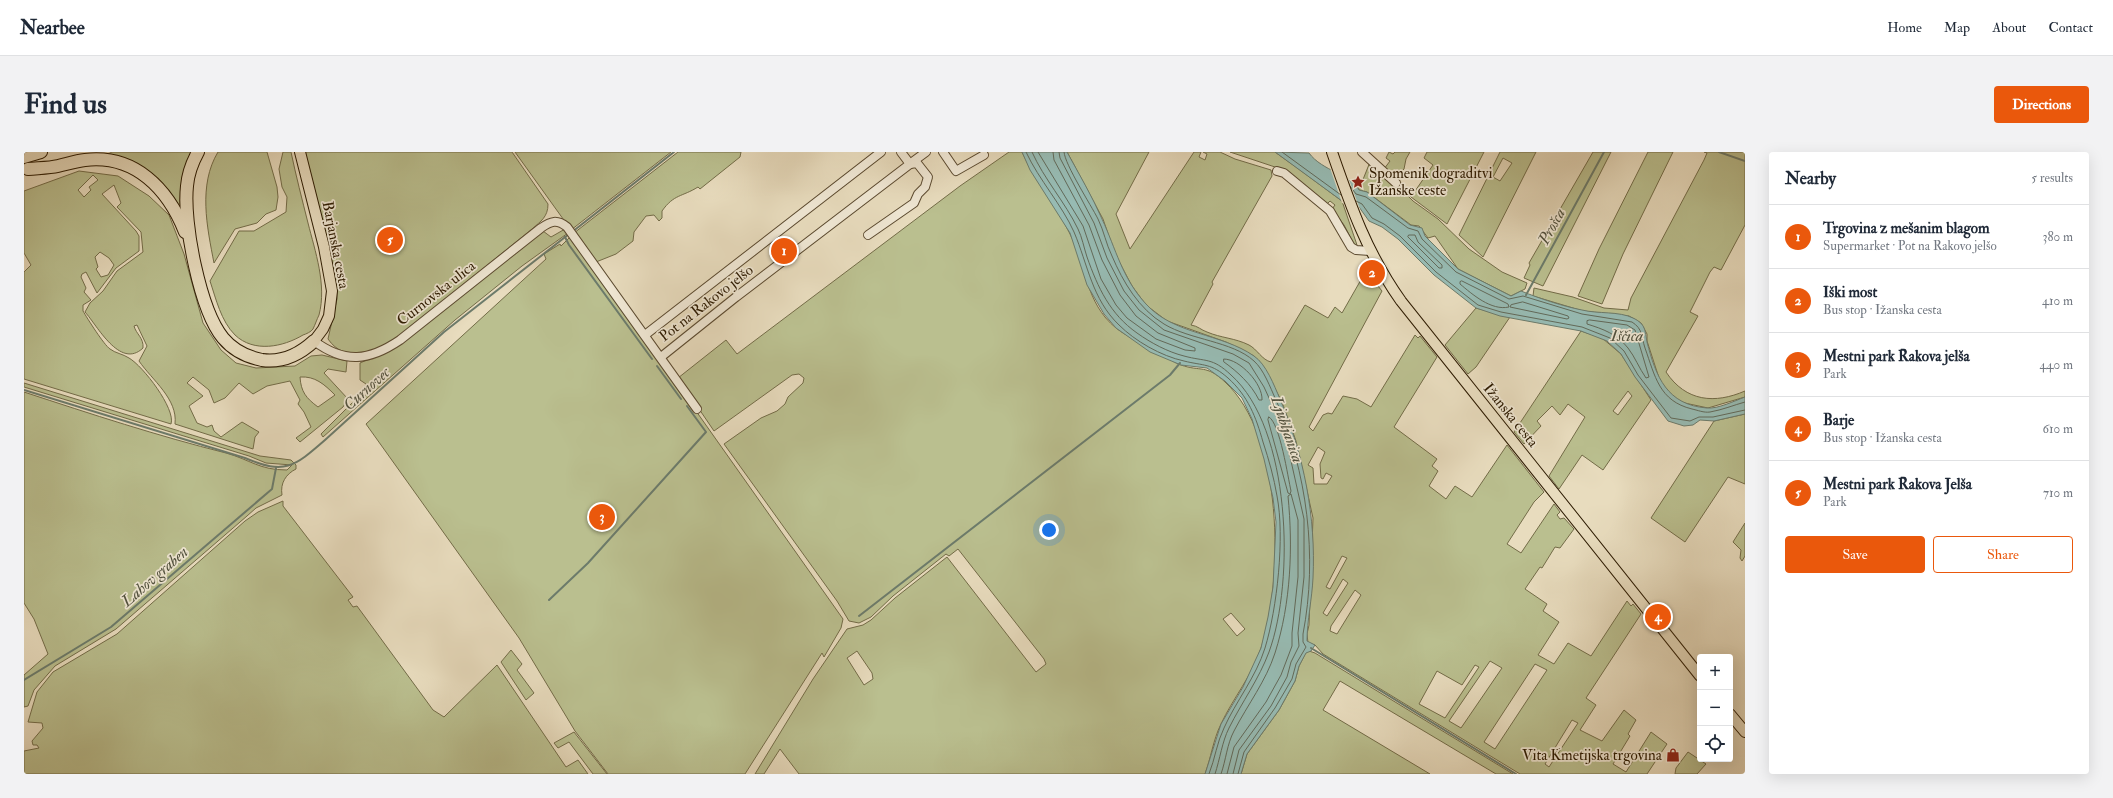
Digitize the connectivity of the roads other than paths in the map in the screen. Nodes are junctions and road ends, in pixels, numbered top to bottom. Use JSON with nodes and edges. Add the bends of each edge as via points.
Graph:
{"nodes":[{"id":1,"x":42,"y":152,"type":"edge"},
{"id":2,"x":84,"y":152,"type":"edge"},
{"id":3,"x":198,"y":152,"type":"edge"},
{"id":4,"x":300,"y":152,"type":"edge"},
{"id":5,"x":881,"y":152,"type":"edge"},
{"id":6,"x":901,"y":152,"type":"edge"},
{"id":7,"x":926,"y":152,"type":"edge"},
{"id":8,"x":943,"y":152,"type":"edge"},
{"id":9,"x":1332,"y":152,"type":"edge"},
{"id":10,"x":1362,"y":152,"type":"edge"},
{"id":11,"x":28,"y":155,"type":"edge"},
{"id":12,"x":984,"y":155,"type":"dead end"},
{"id":13,"x":910,"y":164,"type":"junction"},
{"id":14,"x":26,"y":170,"type":"edge"},
{"id":15,"x":1277,"y":171,"type":"dead end"},
{"id":16,"x":1396,"y":183,"type":"dead end"},
{"id":17,"x":868,"y":235,"type":"dead end"},
{"id":18,"x":1370,"y":251,"type":"junction"},
{"id":19,"x":192,"y":252,"type":"junction"},
{"id":20,"x":645,"y":336,"type":"junction"},
{"id":21,"x":314,"y":341,"type":"junction"},
{"id":22,"x":661,"y":357,"type":"junction"},
{"id":23,"x":698,"y":409,"type":"dead end"},
{"id":24,"x":1697,"y":672,"type":"edge"},
{"id":25,"x":1733,"y":718,"type":"edge"},
{"id":26,"x":1745,"y":732,"type":"edge"}],
"edges":[{"from":1,"to":11,"type":"highway"},
{"from":2,"to":14,"type":"highway"},
{"from":3,"to":19,"type":"highway","via":[[188,177],[186,196]]},
{"from":4,"to":21,"type":"main road","name":"Barjanska cesta","via":[[324,247],[332,291],[329,316],[324,329]]},
{"from":5,"to":20,"type":"street","name":"Pot na Rakovo jelšo"},
{"from":6,"to":13,"type":"street"},
{"from":7,"to":13,"type":"street","name":"Pot na Rakovo jelšo"},
{"from":8,"to":12,"type":"street","via":[[956,171]]},
{"from":9,"to":18,"type":"main road","name":"Ižanska cesta"},
{"from":10,"to":16,"type":"street"},
{"from":13,"to":17,"type":"street","via":[[917,163],[928,177],[925,187],[910,207]]},
{"from":13,"to":22,"type":"street","name":"Pot na Rakovo jelšo","via":[[736,296]]},
{"from":14,"to":19,"type":"highway","via":[[93,159],[137,169],[156,184],[170,202],[180,219]]},
{"from":15,"to":18,"type":"street","via":[[1284,173],[1322,203],[1336,218],[1350,246]]},
{"from":18,"to":24,"type":"main road","name":"Ižanska cesta","via":[[1401,301]]},
{"from":19,"to":21,"type":"highway","via":[[209,313],[219,332],[232,347],[251,357],[277,360],[296,355]]},
{"from":20,"to":21,"type":"street","name":"Curnovska ulica","via":[[566,227],[561,222],[554,221],[541,228],[400,340],[383,350],[369,356],[350,357],[332,352]]},
{"from":20,"to":22,"type":"street"},
{"from":22,"to":23,"type":"street"},
{"from":25,"to":26,"type":"main road"}]}
